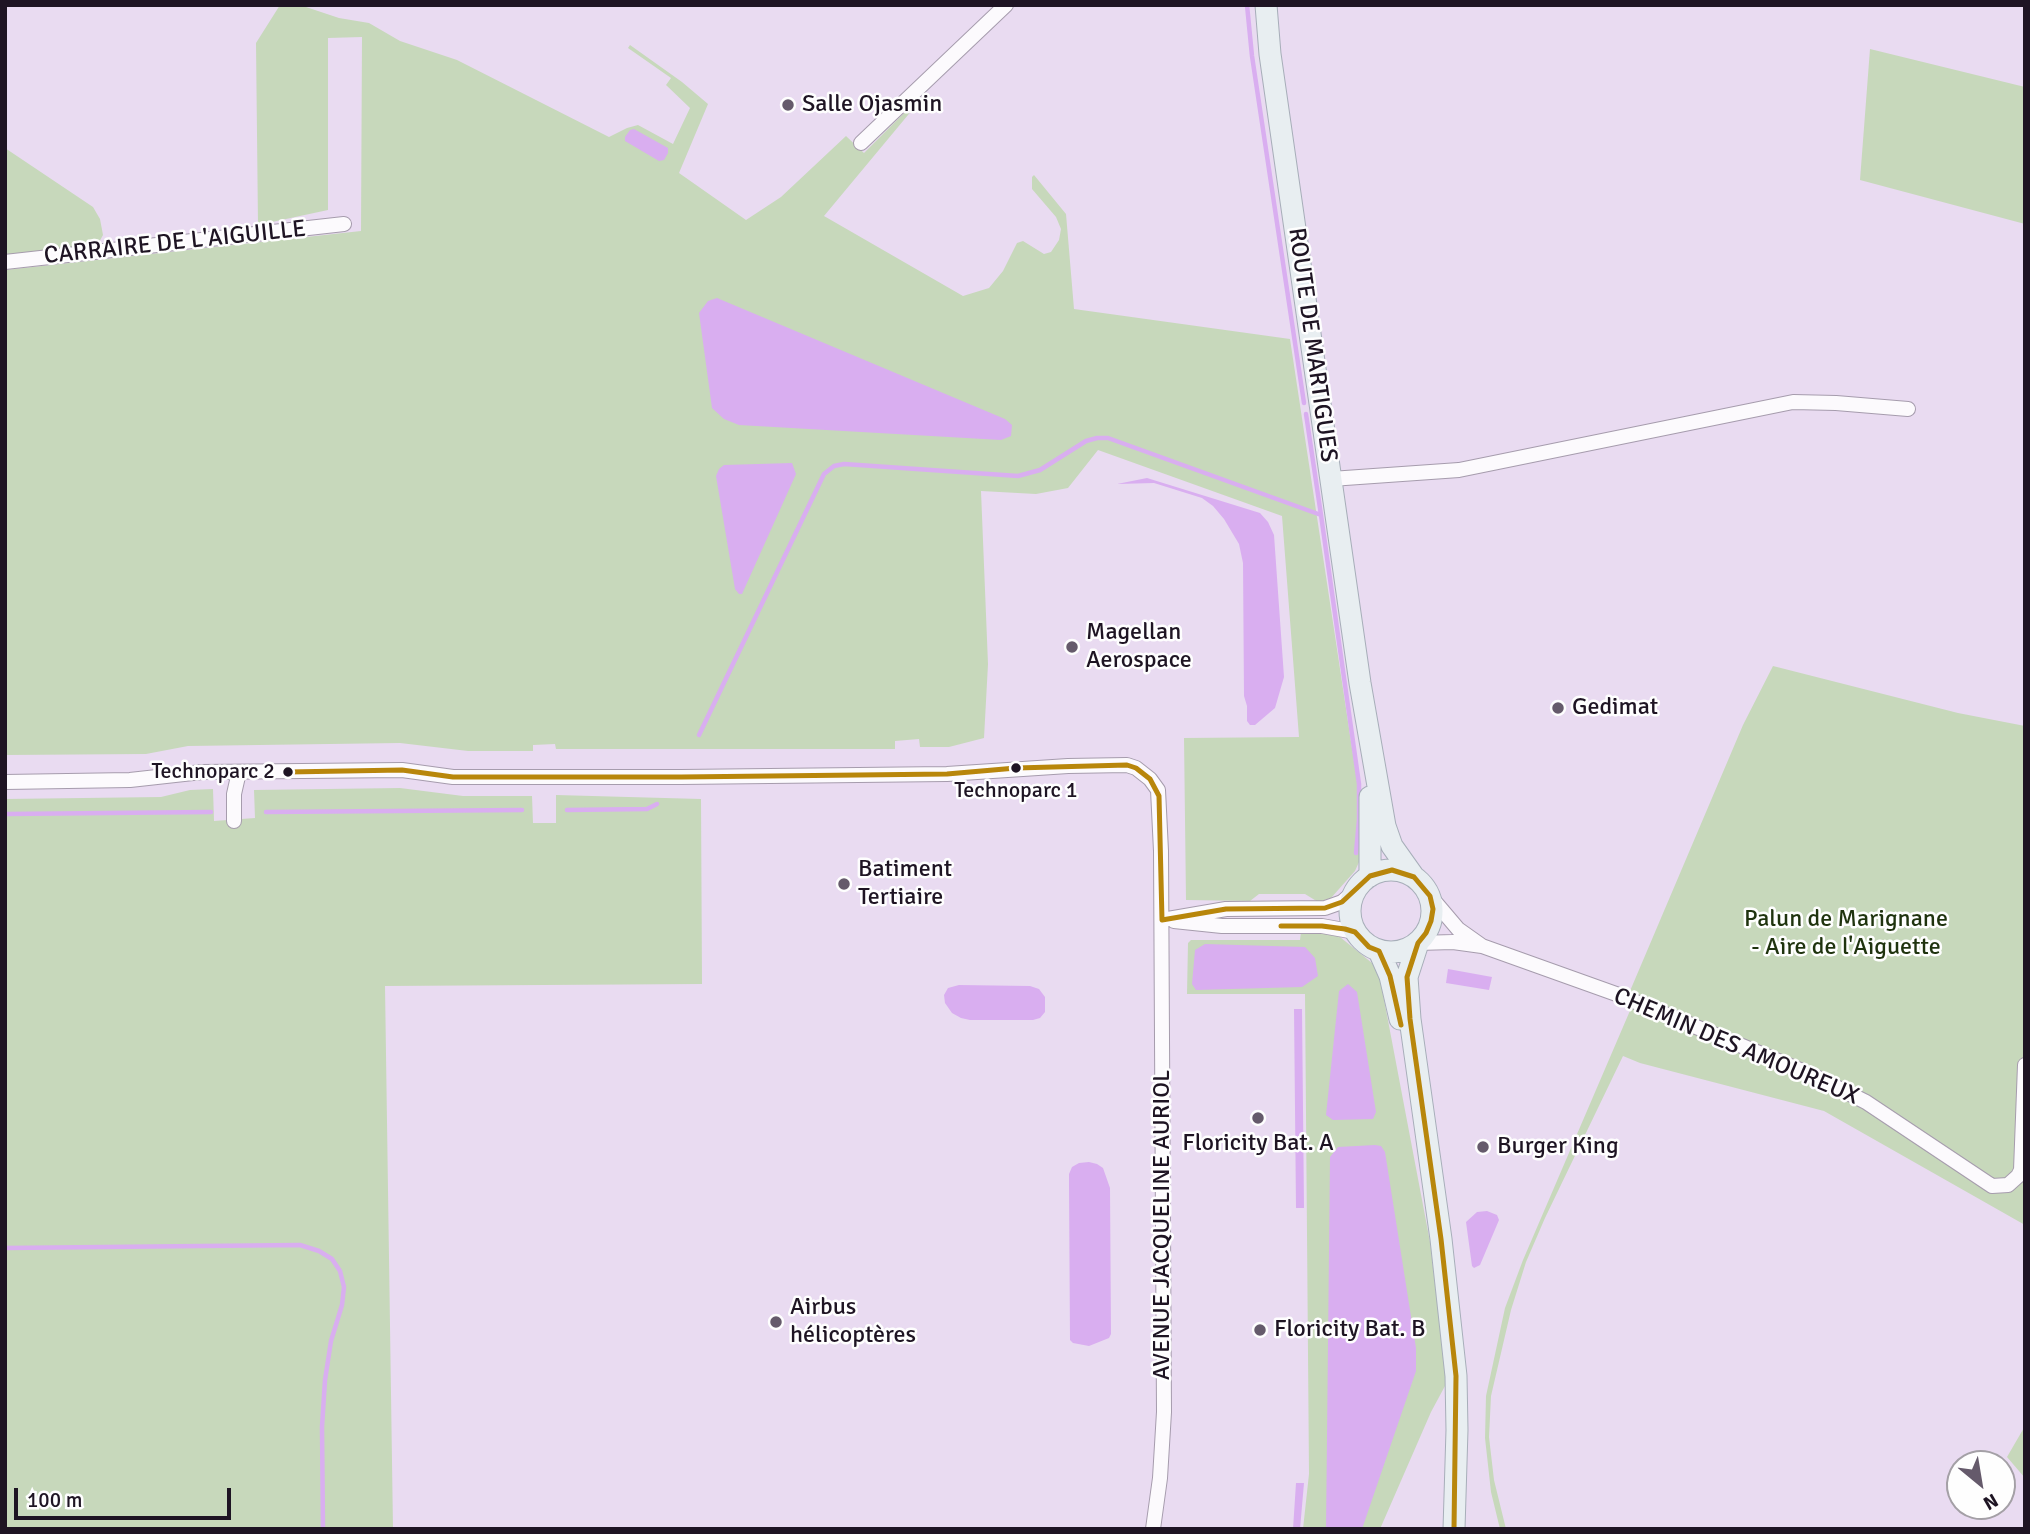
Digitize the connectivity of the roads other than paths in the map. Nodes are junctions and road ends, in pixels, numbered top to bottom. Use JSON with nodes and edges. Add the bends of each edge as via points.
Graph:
{"nodes":[{"id":1,"x":1006,"y":5,"type":"edge"},
{"id":2,"x":1266,"y":5,"type":"edge"},
{"id":3,"x":861,"y":143,"type":"dead end"},
{"id":4,"x":344,"y":224,"type":"dead end"},
{"id":5,"x":5,"y":262,"type":"edge"},
{"id":6,"x":1908,"y":409,"type":"dead end"},
{"id":7,"x":1331,"y":479,"type":"junction"},
{"id":8,"x":1360,"y":684,"type":"junction"},
{"id":9,"x":239,"y":772,"type":"junction"},
{"id":10,"x":5,"y":782,"type":"edge"},
{"id":11,"x":234,"y":821,"type":"dead end"},
{"id":12,"x":1414,"y":877,"type":"junction"},
{"id":13,"x":1363,"y":883,"type":"junction"},
{"id":14,"x":1430,"y":896,"type":"junction"},
{"id":15,"x":1162,"y":920,"type":"junction"},
{"id":16,"x":1355,"y":932,"type":"junction"},
{"id":17,"x":1418,"y":943,"type":"junction"},
{"id":18,"x":1482,"y":946,"type":"junction"},
{"id":19,"x":1379,"y":951,"type":"junction"},
{"id":20,"x":2025,"y":1065,"type":"edge"},
{"id":21,"x":1425,"y":1133,"type":"junction"},
{"id":22,"x":1153,"y":1529,"type":"edge"},
{"id":23,"x":1454,"y":1529,"type":"edge"}],
"edges":[{"from":1,"to":3,"type":"street"},
{"from":2,"to":7,"type":"main road","name":"ROUTE DE MARTIGUES"},
{"from":4,"to":5,"type":"street","name":"CARRAIRE DE L'AIGUILLE"},
{"from":6,"to":7,"type":"street","via":[[1793,402],[1459,470]]},
{"from":7,"to":8,"type":"main road","name":"ROUTE DE MARTIGUES"},
{"from":8,"to":12,"type":"main road","name":"ROUTE DE MARTIGUES","via":[[1385,826],[1392,846]]},
{"from":8,"to":13,"type":"main road","name":"ROUTE DE MARTIGUES","via":[[1371,805]]},
{"from":9,"to":10,"type":"street","name":"AVENUE JACQUELINE AURIOL"},
{"from":9,"to":11,"type":"street"},
{"from":9,"to":15,"type":"street","name":"AVENUE JACQUELINE AURIOL","via":[[402,770],[453,777],[681,777],[947,774],[1127,765],[1150,779],[1159,796]]},
{"from":12,"to":13,"type":"main road","via":[[1392,870]]},
{"from":12,"to":14,"type":"main road"},
{"from":13,"to":15,"type":"street","via":[[1342,902],[1325,908],[1226,909]]},
{"from":13,"to":16,"type":"main road","via":[[1350,911]]},
{"from":14,"to":17,"type":"main road","via":[[1431,921]]},
{"from":14,"to":18,"type":"street","name":"CHEMIN DES AMOUREUX","via":[[1458,929]]},
{"from":15,"to":16,"type":"street","via":[[1222,926],[1322,926]]},
{"from":15,"to":22,"type":"street","name":"AVENUE JACQUELINE AURIOL","via":[[1164,1412]]},
{"from":16,"to":19,"type":"main road"},
{"from":17,"to":18,"type":"street","name":"CHEMIN DES AMOUREUX"},
{"from":17,"to":19,"type":"main road","via":[[1393,953]]},
{"from":17,"to":21,"type":"main road","via":[[1408,977]]},
{"from":18,"to":20,"type":"street","name":"CHEMIN DES AMOUREUX","via":[[1619,995],[1812,1075],[1866,1102],[1984,1182],[2001,1186],[2014,1181],[2021,1170]]},
{"from":19,"to":21,"type":"main road","via":[[1390,976]]},
{"from":21,"to":23,"type":"main road","via":[[1456,1376]]}]}
